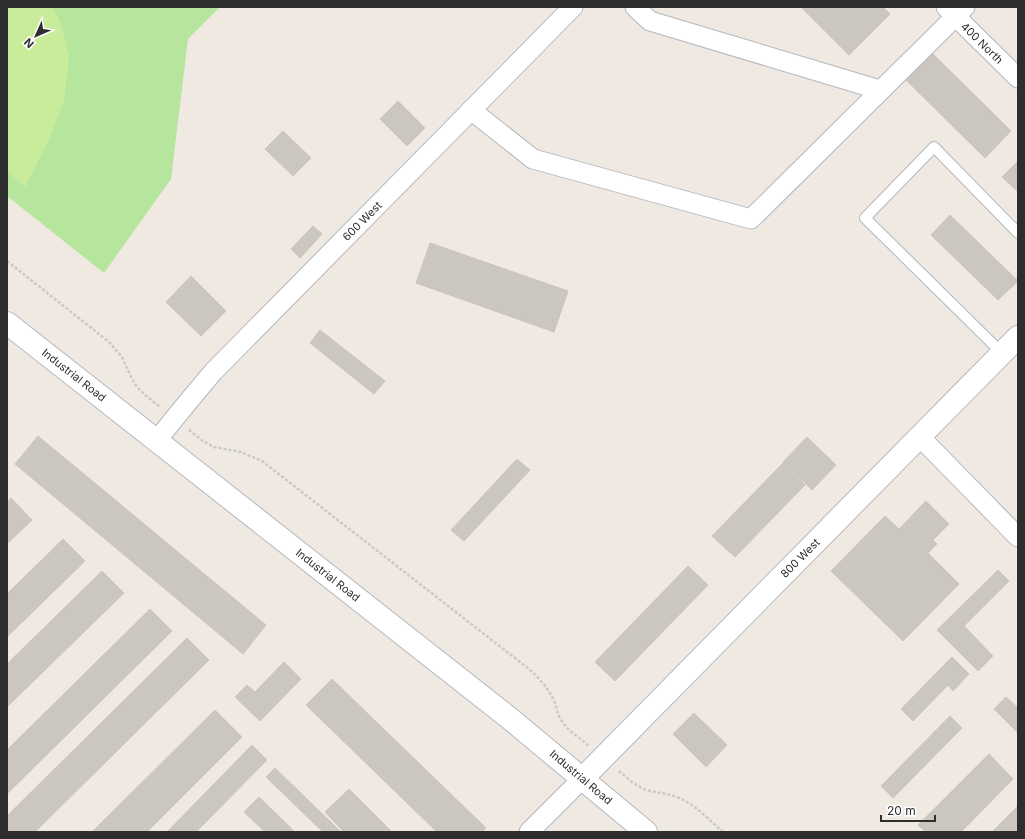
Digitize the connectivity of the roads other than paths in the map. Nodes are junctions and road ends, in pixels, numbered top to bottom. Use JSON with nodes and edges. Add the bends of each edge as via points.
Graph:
{"nodes":[{"id":1,"x":573,"y":7,"type":"edge"},
{"id":2,"x":636,"y":7,"type":"edge"},
{"id":3,"x":955,"y":10,"type":"edge"},
{"id":4,"x":1018,"y":78,"type":"edge"},
{"id":5,"x":880,"y":90,"type":"junction"},
{"id":6,"x":471,"y":110,"type":"junction"},
{"id":7,"x":1018,"y":233,"type":"edge"},
{"id":8,"x":7,"y":323,"type":"edge"},
{"id":9,"x":1018,"y":337,"type":"edge"},
{"id":10,"x":1002,"y":353,"type":"junction"},
{"id":11,"x":920,"y":437,"type":"junction"},
{"id":12,"x":157,"y":440,"type":"junction"},
{"id":13,"x":1018,"y":537,"type":"edge"},
{"id":14,"x":583,"y":778,"type":"junction"},
{"id":15,"x":529,"y":832,"type":"edge"},
{"id":16,"x":646,"y":832,"type":"edge"}],
"edges":[{"from":1,"to":6,"type":"street","name":"600 West"},
{"from":2,"to":5,"type":"street","via":[[650,21]]},
{"from":3,"to":4,"type":"street","name":"400 North"},
{"from":3,"to":5,"type":"street"},
{"from":5,"to":6,"type":"street","via":[[751,219],[533,159]]},
{"from":6,"to":12,"type":"street","name":"600 West","via":[[213,372]]},
{"from":7,"to":10,"type":"lane","via":[[934,147],[865,218]]},
{"from":8,"to":12,"type":"street","name":"Industrial Road"},
{"from":9,"to":10,"type":"street","name":"800 West"},
{"from":10,"to":11,"type":"street","name":"800 West"},
{"from":11,"to":13,"type":"street"},
{"from":11,"to":14,"type":"street","name":"800 West"},
{"from":12,"to":14,"type":"street","name":"Industrial Road"},
{"from":14,"to":15,"type":"street"},
{"from":14,"to":16,"type":"street","name":"Industrial Road"}]}
